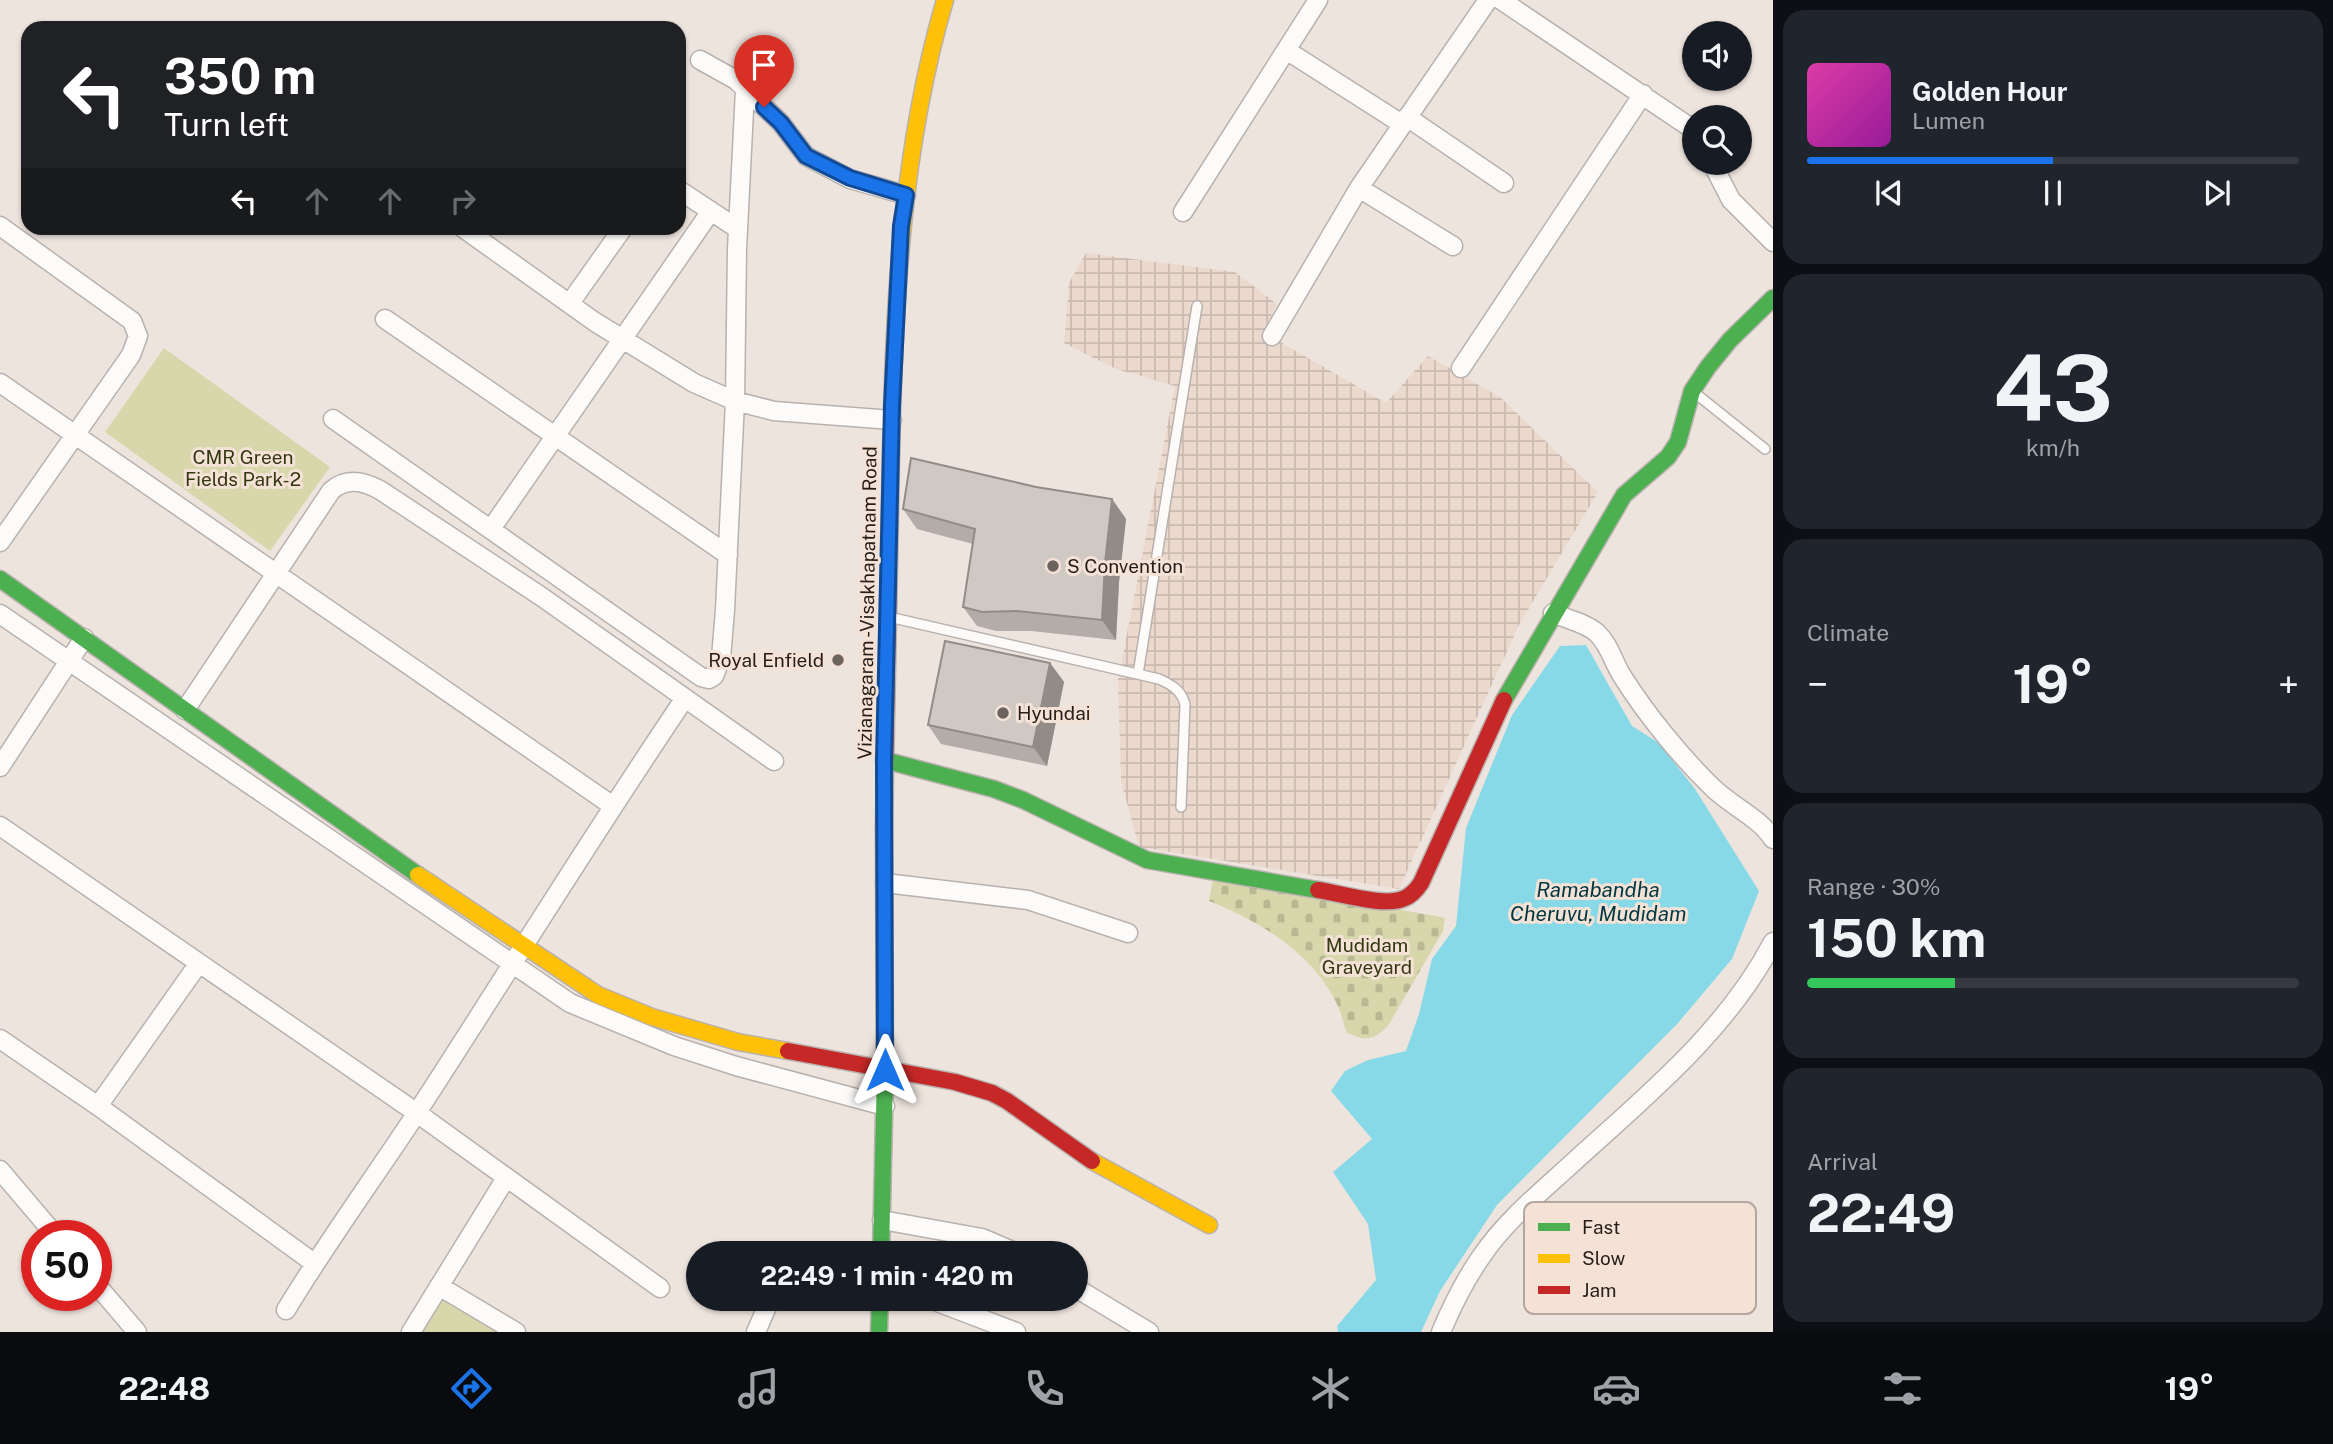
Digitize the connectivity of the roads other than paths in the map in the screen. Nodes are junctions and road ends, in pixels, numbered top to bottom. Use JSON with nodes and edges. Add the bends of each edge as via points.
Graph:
{"nodes":[{"id":1,"x":945,"y":0,"type":"edge"},
{"id":2,"x":1318,"y":0,"type":"edge"},
{"id":3,"x":1488,"y":0,"type":"edge"},
{"id":4,"x":1501,"y":0,"type":"edge"},
{"id":5,"x":1286,"y":50,"type":"junction"},
{"id":6,"x":701,"y":61,"type":"dead end"},
{"id":7,"x":746,"y":90,"type":"junction"},
{"id":8,"x":1643,"y":94,"type":"junction"},
{"id":9,"x":1404,"y":121,"type":"junction"},
{"id":10,"x":1682,"y":122,"type":"edge"},
{"id":11,"x":1718,"y":175,"type":"edge"},
{"id":12,"x":1504,"y":183,"type":"dead end"},
{"id":13,"x":1359,"y":188,"type":"junction"},
{"id":14,"x":686,"y":194,"type":"edge"},
{"id":15,"x":906,"y":195,"type":"junction"},
{"id":16,"x":712,"y":211,"type":"junction"},
{"id":17,"x":1183,"y":212,"type":"dead end"},
{"id":18,"x":0,"y":226,"type":"edge"},
{"id":19,"x":738,"y":229,"type":"junction"},
{"id":20,"x":473,"y":235,"type":"edge"},
{"id":21,"x":618,"y":235,"type":"edge"},
{"id":22,"x":1773,"y":242,"type":"edge"},
{"id":23,"x":1453,"y":246,"type":"dead end"},
{"id":24,"x":1773,"y":298,"type":"edge"},
{"id":25,"x":570,"y":303,"type":"junction"},
{"id":26,"x":1197,"y":306,"type":"dead end"},
{"id":27,"x":385,"y":319,"type":"dead end"},
{"id":28,"x":1272,"y":336,"type":"dead end"},
{"id":29,"x":624,"y":340,"type":"junction"},
{"id":30,"x":1461,"y":368,"type":"dead end"},
{"id":31,"x":0,"y":383,"type":"edge"},
{"id":32,"x":1692,"y":391,"type":"junction"},
{"id":33,"x":734,"y":401,"type":"junction"},
{"id":34,"x":333,"y":419,"type":"dead end"},
{"id":35,"x":892,"y":420,"type":"junction"},
{"id":36,"x":75,"y":436,"type":"junction"},
{"id":37,"x":554,"y":437,"type":"junction"},
{"id":38,"x":1765,"y":449,"type":"dead end"},
{"id":39,"x":491,"y":530,"type":"junction"},
{"id":40,"x":0,"y":542,"type":"edge"},
{"id":41,"x":728,"y":555,"type":"junction"},
{"id":42,"x":275,"y":571,"type":"junction"},
{"id":43,"x":0,"y":579,"type":"edge"},
{"id":44,"x":1553,"y":613,"type":"junction"},
{"id":45,"x":0,"y":614,"type":"edge"},
{"id":46,"x":888,"y":616,"type":"junction"},
{"id":47,"x":84,"y":638,"type":"junction"},
{"id":48,"x":69,"y":662,"type":"junction"},
{"id":49,"x":1138,"y":674,"type":"junction"},
{"id":50,"x":685,"y":698,"type":"junction"},
{"id":51,"x":185,"y":710,"type":"junction"},
{"id":52,"x":884,"y":760,"type":"junction"},
{"id":53,"x":774,"y":761,"type":"dead end"},
{"id":54,"x":0,"y":768,"type":"edge"},
{"id":55,"x":613,"y":806,"type":"junction"},
{"id":56,"x":1181,"y":807,"type":"dead end"},
{"id":57,"x":0,"y":826,"type":"edge"},
{"id":58,"x":1773,"y":839,"type":"edge"},
{"id":59,"x":885,"y":883,"type":"junction"},
{"id":60,"x":1128,"y":933,"type":"dead end"},
{"id":61,"x":1773,"y":942,"type":"edge"},
{"id":62,"x":523,"y":946,"type":"junction"},
{"id":63,"x":199,"y":963,"type":"junction"},
{"id":64,"x":511,"y":964,"type":"junction"},
{"id":65,"x":0,"y":1039,"type":"edge"},
{"id":66,"x":885,"y":1070,"type":"junction"},
{"id":67,"x":98,"y":1106,"type":"junction"},
{"id":68,"x":885,"y":1106,"type":"junction"},
{"id":69,"x":417,"y":1113,"type":"junction"},
{"id":70,"x":0,"y":1170,"type":"edge"},
{"id":71,"x":506,"y":1178,"type":"junction"},
{"id":72,"x":1529,"y":1202,"type":"edge"},
{"id":73,"x":1524,"y":1208,"type":"edge"},
{"id":74,"x":42,"y":1220,"type":"edge"},
{"id":75,"x":882,"y":1220,"type":"junction"},
{"id":76,"x":1209,"y":1225,"type":"dead end"},
{"id":77,"x":881,"y":1241,"type":"edge"},
{"id":78,"x":989,"y":1241,"type":"edge"},
{"id":79,"x":314,"y":1263,"type":"junction"},
{"id":80,"x":439,"y":1286,"type":"junction"},
{"id":81,"x":660,"y":1287,"type":"dead end"},
{"id":82,"x":1088,"y":1295,"type":"edge"},
{"id":83,"x":112,"y":1302,"type":"edge"},
{"id":84,"x":286,"y":1310,"type":"dead end"},
{"id":85,"x":765,"y":1311,"type":"edge"},
{"id":86,"x":880,"y":1311,"type":"edge"},
{"id":87,"x":961,"y":1311,"type":"edge"},
{"id":88,"x":137,"y":1332,"type":"edge"},
{"id":89,"x":411,"y":1332,"type":"edge"},
{"id":90,"x":516,"y":1332,"type":"edge"},
{"id":91,"x":756,"y":1332,"type":"edge"},
{"id":92,"x":879,"y":1332,"type":"edge"},
{"id":93,"x":1016,"y":1332,"type":"edge"},
{"id":94,"x":1149,"y":1332,"type":"edge"},
{"id":95,"x":1441,"y":1332,"type":"edge"}],
"edges":[{"from":1,"to":15,"type":"street","name":"Vizianagaram -Visakhapatnam Road","via":[[931,47]]},
{"from":2,"to":5,"type":"street"},
{"from":3,"to":9,"type":"street"},
{"from":4,"to":8,"type":"street"},
{"from":5,"to":9,"type":"street"},
{"from":5,"to":17,"type":"street"},
{"from":6,"to":7,"type":"street","via":[[720,69]]},
{"from":7,"to":15,"type":"street","via":[[781,123],[806,156],[850,178]]},
{"from":7,"to":19,"type":"street"},
{"from":8,"to":10,"type":"street"},
{"from":8,"to":30,"type":"street"},
{"from":9,"to":12,"type":"street"},
{"from":9,"to":13,"type":"street"},
{"from":11,"to":22,"type":"street","via":[[1731,200]]},
{"from":13,"to":23,"type":"street"},
{"from":13,"to":28,"type":"street"},
{"from":14,"to":16,"type":"street"},
{"from":15,"to":35,"type":"street","name":"Vizianagaram -Visakhapatnam Road"},
{"from":16,"to":19,"type":"street"},
{"from":16,"to":29,"type":"street"},
{"from":18,"to":36,"type":"street","via":[[132,321],[136,329],[131,355]]},
{"from":19,"to":33,"type":"street"},
{"from":20,"to":25,"type":"street"},
{"from":21,"to":25,"type":"street"},
{"from":24,"to":32,"type":"street","via":[[1730,340]]},
{"from":25,"to":29,"type":"street"},
{"from":26,"to":49,"type":"lane"},
{"from":27,"to":37,"type":"street"},
{"from":29,"to":33,"type":"street","via":[[694,383]]},
{"from":29,"to":37,"type":"street"},
{"from":31,"to":36,"type":"street"},
{"from":32,"to":38,"type":"lane"},
{"from":32,"to":44,"type":"street","via":[[1678,442],[1668,457],[1624,495]]},
{"from":33,"to":35,"type":"street","via":[[774,411]]},
{"from":33,"to":41,"type":"street"},
{"from":34,"to":39,"type":"street"},
{"from":35,"to":46,"type":"street","name":"Vizianagaram -Visakhapatnam Road"},
{"from":36,"to":40,"type":"street"},
{"from":36,"to":42,"type":"street"},
{"from":37,"to":39,"type":"street"},
{"from":37,"to":41,"type":"street"},
{"from":39,"to":41,"type":"street","via":[[709,680],[718,671],[721,658]]},
{"from":42,"to":50,"type":"street","via":[[338,484],[367,483]]},
{"from":42,"to":51,"type":"street"},
{"from":42,"to":55,"type":"street"},
{"from":43,"to":47,"type":"street"},
{"from":44,"to":52,"type":"street","via":[[1501,705],[1421,883],[1408,899],[1399,902],[1147,860],[1023,800]]},
{"from":44,"to":58,"type":"street","via":[[1595,631],[1643,708],[1710,785],[1767,829]]},
{"from":45,"to":48,"type":"street"},
{"from":46,"to":49,"type":"lane"},
{"from":46,"to":52,"type":"street","name":"Vizianagaram -Visakhapatnam Road"},
{"from":47,"to":48,"type":"street"},
{"from":47,"to":51,"type":"street"},
{"from":48,"to":54,"type":"street"},
{"from":48,"to":64,"type":"street"},
{"from":49,"to":56,"type":"lane","via":[[1171,684],[1183,696]]},
{"from":50,"to":53,"type":"street"},
{"from":50,"to":55,"type":"street"},
{"from":51,"to":62,"type":"street"},
{"from":52,"to":59,"type":"street","name":"Vizianagaram -Visakhapatnam Road"},
{"from":55,"to":62,"type":"street"},
{"from":57,"to":63,"type":"street"},
{"from":59,"to":60,"type":"street","via":[[1028,901]]},
{"from":59,"to":66,"type":"street","name":"Vizianagaram -Visakhapatnam Road"},
{"from":61,"to":72,"type":"street","via":[[1759,969],[1704,1039]]},
{"from":62,"to":64,"type":"street"},
{"from":62,"to":66,"type":"street","via":[[598,995],[652,1017],[738,1042]]},
{"from":63,"to":67,"type":"street"},
{"from":63,"to":69,"type":"street"},
{"from":64,"to":68,"type":"street","via":[[570,1003],[674,1046]]},
{"from":64,"to":69,"type":"street"},
{"from":65,"to":67,"type":"street"},
{"from":66,"to":68,"type":"street","name":"Vizianagaram -Visakhapatnam Road"},
{"from":66,"to":76,"type":"street","via":[[992,1093],[1103,1169]]},
{"from":67,"to":79,"type":"street"},
{"from":68,"to":75,"type":"street","name":"Vizianagaram -Visakhapatnam Road"},
{"from":69,"to":71,"type":"street"},
{"from":69,"to":79,"type":"street"},
{"from":70,"to":74,"type":"street"},
{"from":71,"to":80,"type":"street"},
{"from":71,"to":81,"type":"street"},
{"from":73,"to":95,"type":"street","via":[[1467,1279]]},
{"from":75,"to":77,"type":"street","name":"Vizianagaram -Visakhapatnam Road"},
{"from":75,"to":78,"type":"street"},
{"from":79,"to":84,"type":"street"},
{"from":80,"to":89,"type":"street"},
{"from":80,"to":90,"type":"street"},
{"from":82,"to":94,"type":"street"},
{"from":83,"to":88,"type":"street"},
{"from":85,"to":91,"type":"street"},
{"from":86,"to":92,"type":"street"},
{"from":87,"to":93,"type":"street"}]}
